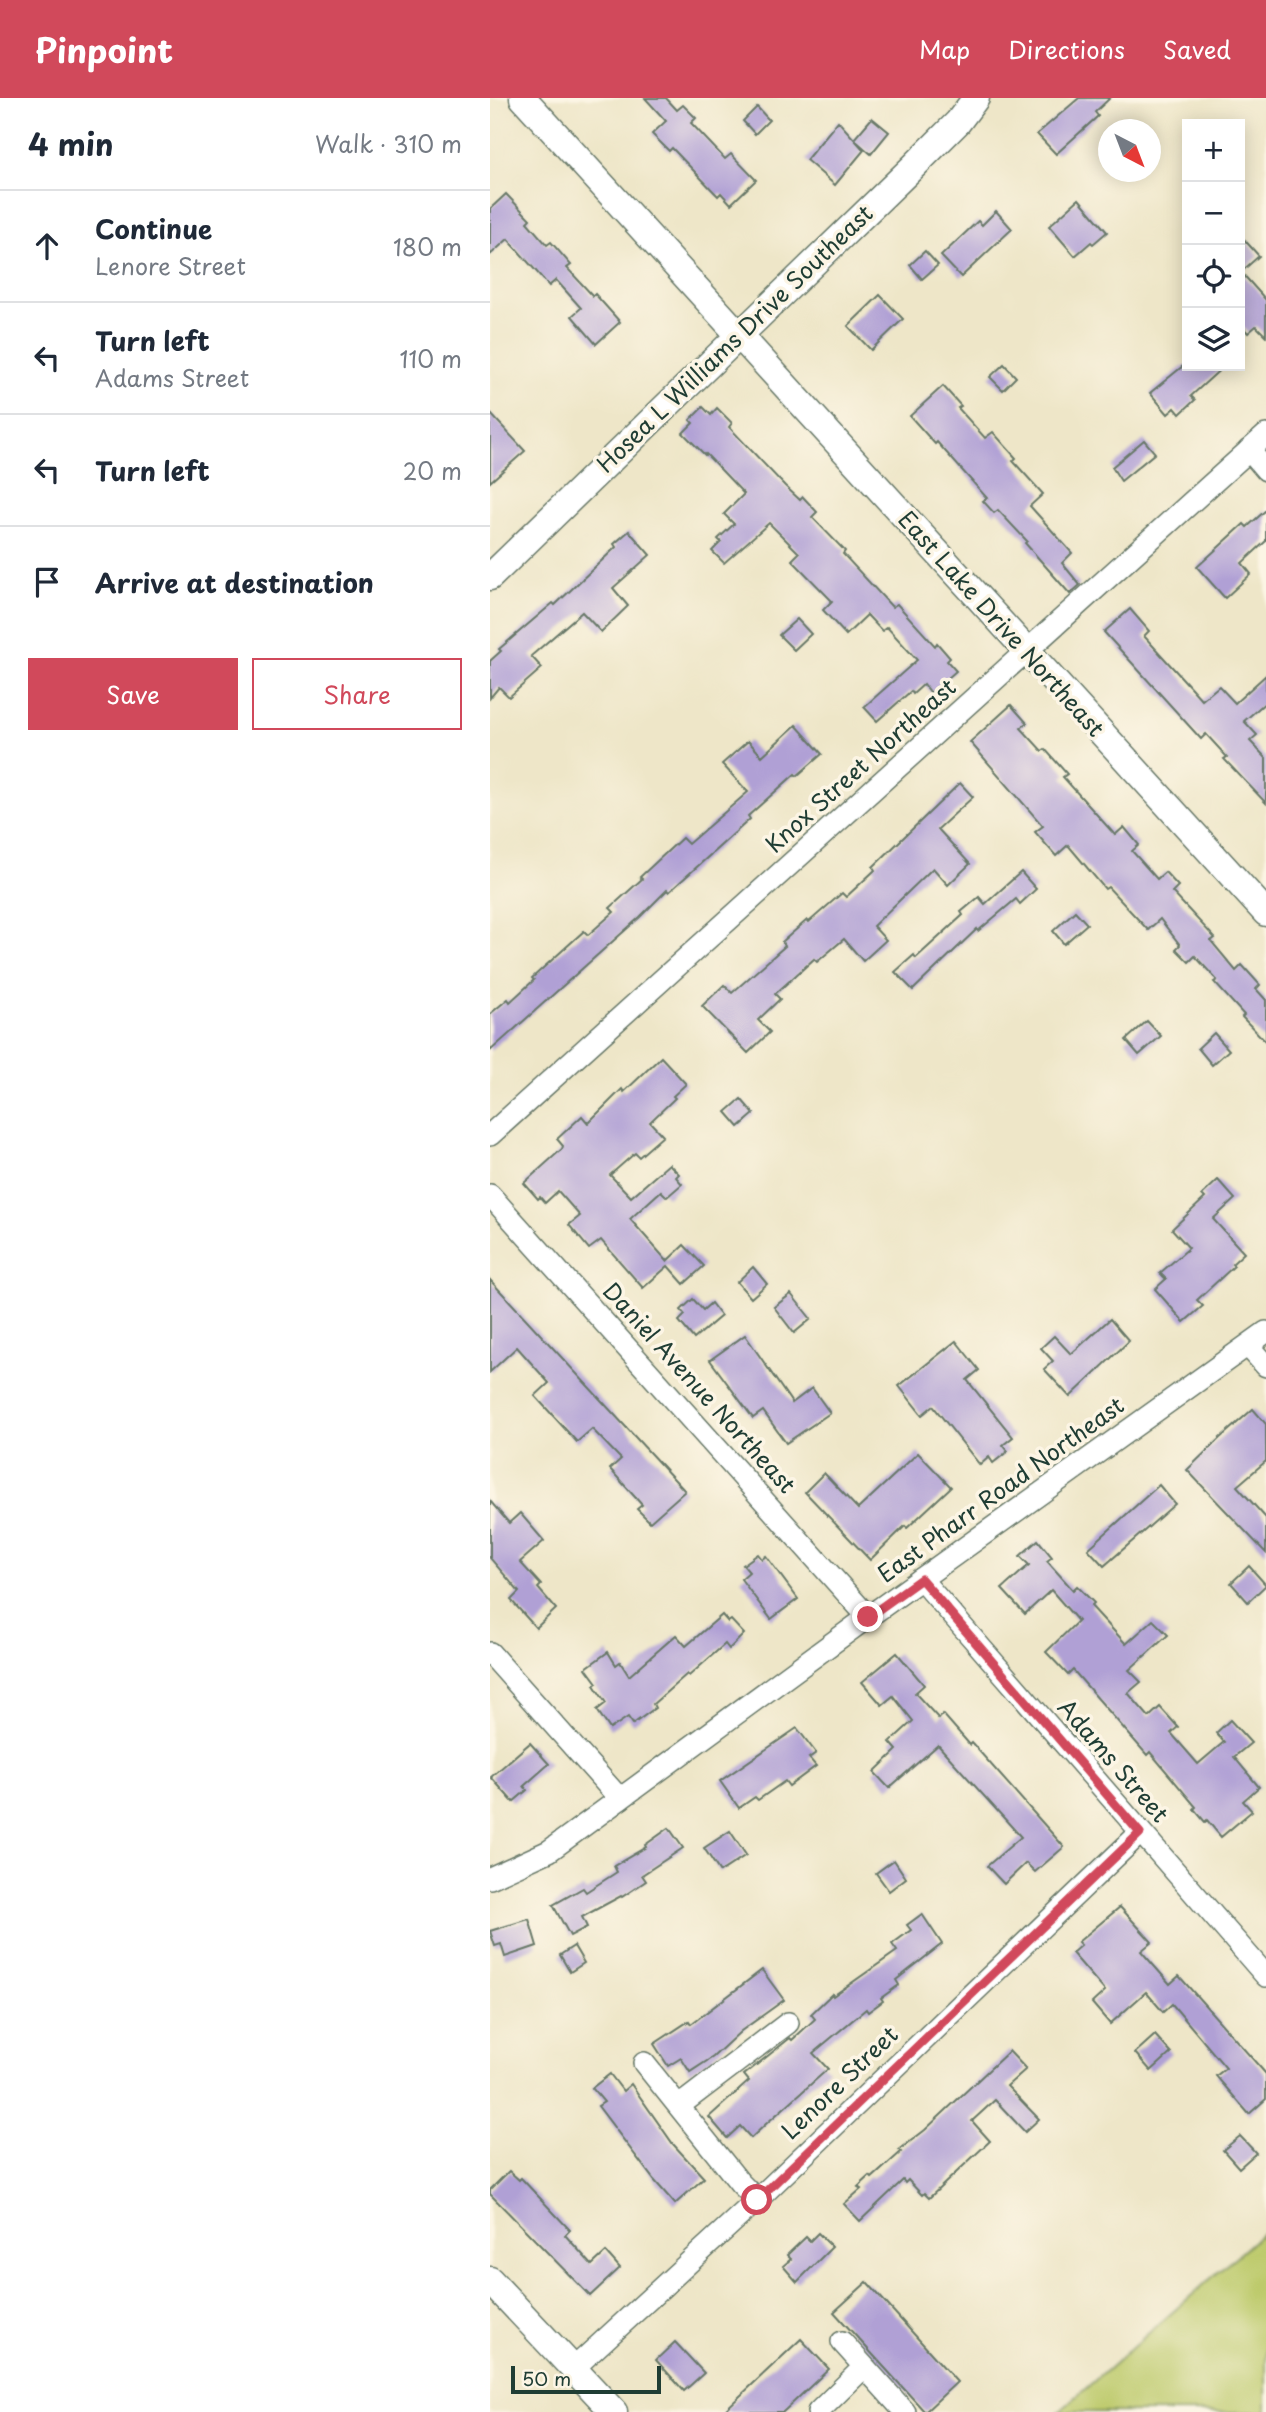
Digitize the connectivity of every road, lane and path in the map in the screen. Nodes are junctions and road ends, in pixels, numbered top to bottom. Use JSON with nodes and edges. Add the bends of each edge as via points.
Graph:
{"nodes":[{"id":1,"x":523,"y":98,"type":"edge"},
{"id":2,"x":976,"y":98,"type":"edge"},
{"id":3,"x":737,"y":335,"type":"junction"},
{"id":4,"x":1266,"y":435,"type":"edge"},
{"id":5,"x":1249,"y":450,"type":"junction"},
{"id":6,"x":1266,"y":470,"type":"edge"},
{"id":7,"x":490,"y":577,"type":"edge"},
{"id":8,"x":1027,"y":652,"type":"junction"},
{"id":9,"x":1266,"y":913,"type":"edge"},
{"id":10,"x":490,"y":1135,"type":"edge"},
{"id":11,"x":490,"y":1195,"type":"edge"},
{"id":12,"x":1266,"y":1332,"type":"edge"},
{"id":13,"x":1248,"y":1346,"type":"junction"},
{"id":14,"x":1266,"y":1366,"type":"edge"},
{"id":15,"x":921,"y":1579,"type":"junction"},
{"id":16,"x":868,"y":1617,"type":"junction"},
{"id":17,"x":490,"y":1653,"type":"edge"},
{"id":18,"x":620,"y":1799,"type":"junction"},
{"id":19,"x":1140,"y":1833,"type":"junction"},
{"id":20,"x":490,"y":1878,"type":"edge"},
{"id":21,"x":1266,"y":1976,"type":"edge"},
{"id":22,"x":788,"y":2023,"type":"dead end"},
{"id":23,"x":644,"y":2063,"type":"dead end"},
{"id":24,"x":678,"y":2106,"type":"junction"},
{"id":25,"x":757,"y":2200,"type":"junction"},
{"id":26,"x":490,"y":2280,"type":"edge"},
{"id":27,"x":842,"y":2342,"type":"dead end"},
{"id":28,"x":864,"y":2367,"type":"junction"},
{"id":29,"x":574,"y":2368,"type":"junction"},
{"id":30,"x":614,"y":2412,"type":"edge"},
{"id":31,"x":818,"y":2412,"type":"edge"},
{"id":32,"x":905,"y":2412,"type":"edge"}],
"edges":[{"from":1,"to":3,"type":"street","name":"East Lake Drive Northeast"},
{"from":2,"to":3,"type":"street","name":"Hosea L Williams Drive Southeast","via":[[915,165]]},
{"from":3,"to":7,"type":"street","name":"Hosea L Williams Drive Southeast"},
{"from":3,"to":8,"type":"street","name":"East Lake Drive Northeast"},
{"from":4,"to":5,"type":"street","name":"Knox Street Northeast"},
{"from":5,"to":6,"type":"street"},
{"from":5,"to":8,"type":"street","name":"Knox Street Northeast"},
{"from":8,"to":9,"type":"street","name":"East Lake Drive Northeast"},
{"from":8,"to":10,"type":"street","name":"Knox Street Northeast"},
{"from":11,"to":16,"type":"street","name":"Daniel Avenue Northeast"},
{"from":12,"to":13,"type":"street","name":"East Pharr Road Northeast"},
{"from":13,"to":14,"type":"street"},
{"from":13,"to":15,"type":"street","name":"East Pharr Road Northeast"},
{"from":15,"to":16,"type":"street","name":"East Pharr Road Northeast"},
{"from":15,"to":19,"type":"street","name":"Adams Street"},
{"from":16,"to":18,"type":"street","name":"East Pharr Road Northeast"},
{"from":17,"to":18,"type":"street"},
{"from":18,"to":20,"type":"street","name":"East Pharr Road Northeast","via":[[550,1851]]},
{"from":19,"to":21,"type":"street","name":"Adams Street"},
{"from":19,"to":25,"type":"street","name":"Lenore Street"},
{"from":22,"to":24,"type":"street"},
{"from":23,"to":24,"type":"street"},
{"from":24,"to":25,"type":"street"},
{"from":25,"to":29,"type":"street","name":"Lenore Street"},
{"from":26,"to":29,"type":"street"},
{"from":27,"to":28,"type":"street"},
{"from":28,"to":31,"type":"street"},
{"from":28,"to":32,"type":"street"},
{"from":29,"to":30,"type":"street"}]}
